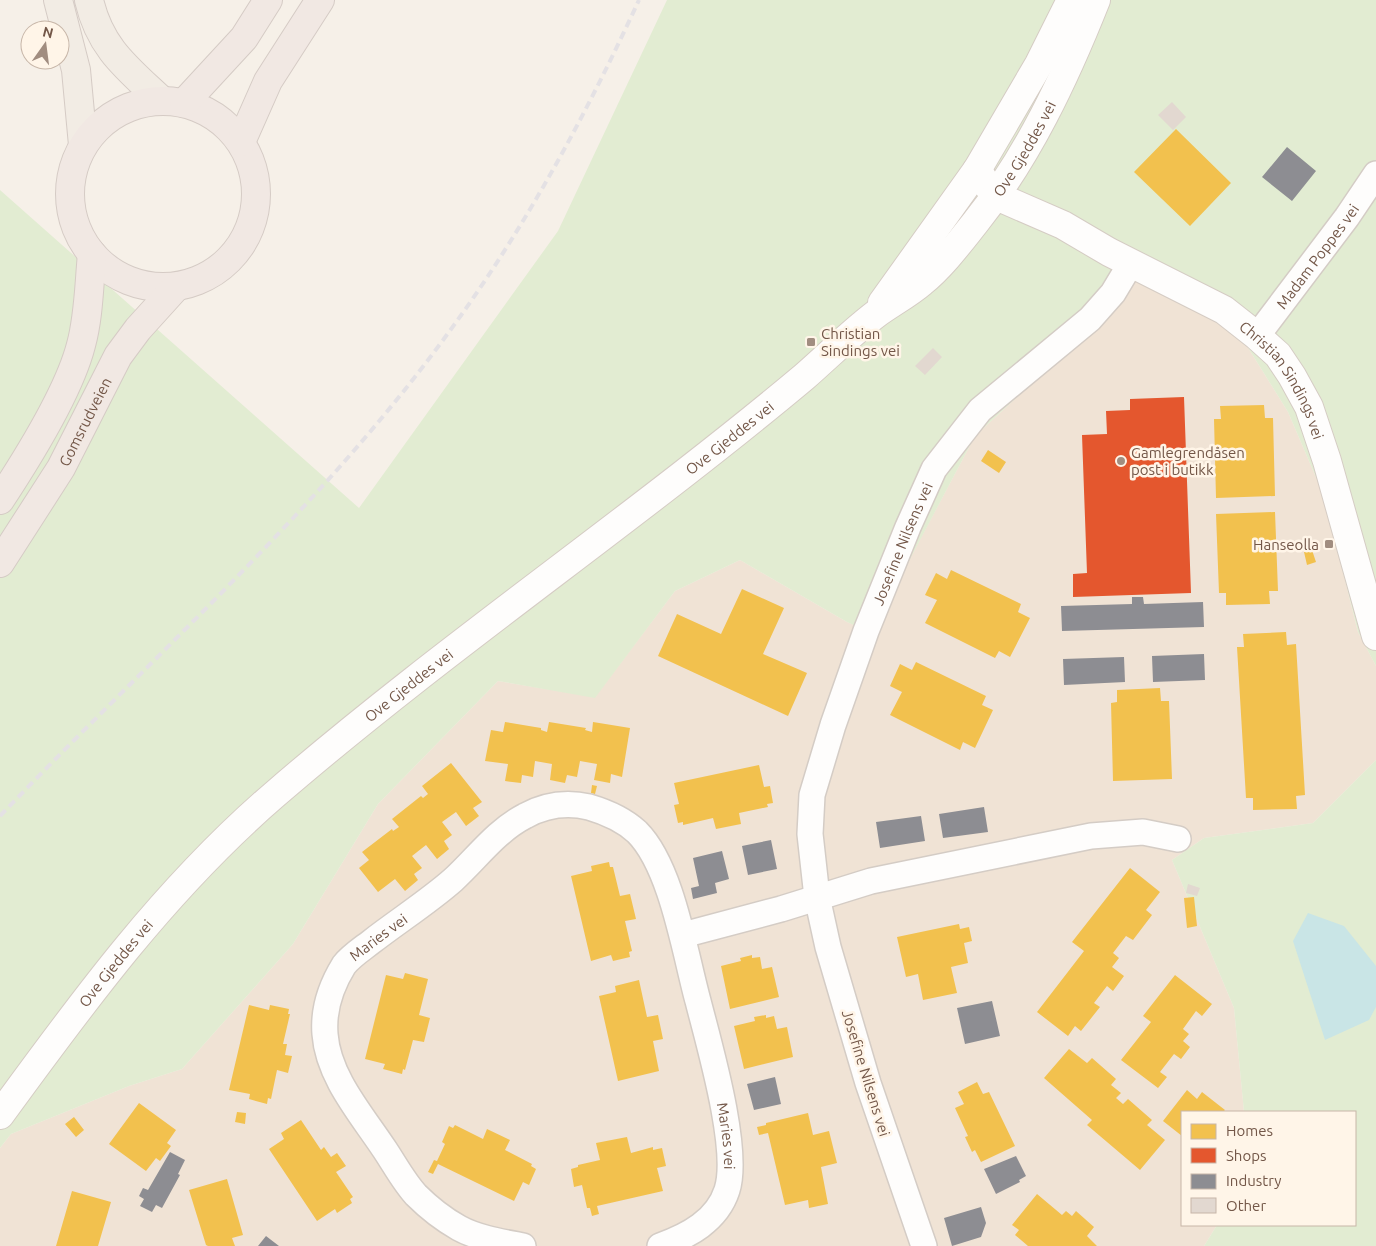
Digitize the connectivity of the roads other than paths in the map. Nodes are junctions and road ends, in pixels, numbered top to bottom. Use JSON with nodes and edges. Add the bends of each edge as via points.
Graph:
{"nodes":[{"id":1,"x":58,"y":0,"type":"edge"},
{"id":2,"x":88,"y":0,"type":"edge"},
{"id":3,"x":268,"y":0,"type":"edge"},
{"id":4,"x":320,"y":0,"type":"edge"},
{"id":5,"x":1071,"y":0,"type":"edge"},
{"id":6,"x":1096,"y":0,"type":"edge"},
{"id":7,"x":173,"y":102,"type":"junction"},
{"id":8,"x":241,"y":142,"type":"junction"},
{"id":9,"x":83,"y":145,"type":"junction"},
{"id":10,"x":977,"y":170,"type":"junction"},
{"id":11,"x":1010,"y":173,"type":"junction"},
{"id":12,"x":1376,"y":174,"type":"edge"},
{"id":13,"x":994,"y":195,"type":"junction"},
{"id":14,"x":1063,"y":225,"type":"junction"},
{"id":15,"x":92,"y":254,"type":"junction"},
{"id":16,"x":1131,"y":263,"type":"junction"},
{"id":17,"x":176,"y":286,"type":"junction"},
{"id":18,"x":875,"y":315,"type":"junction"},
{"id":19,"x":1257,"y":336,"type":"junction"},
{"id":20,"x":0,"y":500,"type":"edge"},
{"id":21,"x":0,"y":563,"type":"edge"},
{"id":22,"x":1376,"y":636,"type":"edge"},
{"id":23,"x":1178,"y":839,"type":"dead end"},
{"id":24,"x":817,"y":896,"type":"junction"},
{"id":25,"x":683,"y":935,"type":"junction"},
{"id":26,"x":0,"y":1115,"type":"edge"},
{"id":27,"x":523,"y":1246,"type":"edge"},
{"id":28,"x":660,"y":1246,"type":"edge"},
{"id":29,"x":924,"y":1246,"type":"edge"}],
"edges":[{"from":1,"to":9,"type":"main road","via":[[76,70]]},
{"from":2,"to":7,"type":"main road","via":[[97,28],[117,59]]},
{"from":3,"to":7,"type":"highway","via":[[244,38]]},
{"from":4,"to":8,"type":"highway","via":[[268,81]]},
{"from":5,"to":10,"type":"street","name":"Ove Gjeddes vei","via":[[1039,64]]},
{"from":6,"to":11,"type":"street","name":"Ove Gjeddes vei","via":[[1044,116]]},
{"from":7,"to":8,"type":"highway","via":[[216,117]]},
{"from":7,"to":9,"type":"highway","via":[[138,104],[118,112],[98,127]]},
{"from":8,"to":17,"type":"highway","via":[[252,162],[256,186],[256,209],[249,231],[237,252],[220,268],[200,280]]},
{"from":9,"to":15,"type":"highway","via":[[71,178],[70,202],[75,225]]},
{"from":10,"to":11,"type":"street"},
{"from":10,"to":13,"type":"street"},
{"from":10,"to":18,"type":"street","name":"Ove Gjeddes vei"},
{"from":11,"to":13,"type":"street","name":"Ove Gjeddes vei"},
{"from":11,"to":14,"type":"street","name":"Christian Sindings vei"},
{"from":12,"to":19,"type":"street","name":"Madam Poppes vei","via":[[1347,218]]},
{"from":13,"to":14,"type":"street","name":"Christian Sindings vei"},
{"from":13,"to":18,"type":"street","name":"Ove Gjeddes vei","via":[[924,281]]},
{"from":14,"to":16,"type":"street","name":"Christian Sindings vei"},
{"from":15,"to":17,"type":"highway","via":[[108,269],[130,281]]},
{"from":15,"to":20,"type":"highway","via":[[85,330],[76,363],[43,429]]},
{"from":16,"to":19,"type":"street","name":"Christian Sindings vei","via":[[1224,310]]},
{"from":16,"to":24,"type":"street","name":"Josefine Nilsens vei","via":[[1113,293],[1090,319],[980,410],[934,469],[866,632],[812,795],[810,834]]},
{"from":17,"to":21,"type":"highway","name":"Gomsrudveien","via":[[118,356],[61,468]]},
{"from":18,"to":26,"type":"street","name":"Ove Gjeddes vei","via":[[746,426],[516,601],[272,797],[212,852],[115,960]]},
{"from":19,"to":22,"type":"street","name":"Christian Sindings vei","via":[[1278,355],[1309,407]]},
{"from":23,"to":24,"type":"street","via":[[1143,832],[1091,836],[871,881]]},
{"from":24,"to":25,"type":"street"},
{"from":24,"to":29,"type":"street","name":"Josefine Nilsens vei","via":[[828,947],[868,1083]]},
{"from":25,"to":27,"type":"street","name":"Maries vei","via":[[661,873],[638,833],[620,819],[596,809],[575,804],[552,805],[526,815],[504,829],[452,881],[347,961],[335,981],[324,1010],[330,1062],[345,1091],[414,1192],[461,1229]]},
{"from":25,"to":28,"type":"street","name":"Maries vei","via":[[712,1052],[732,1162],[728,1189],[718,1211],[681,1238]]}]}
